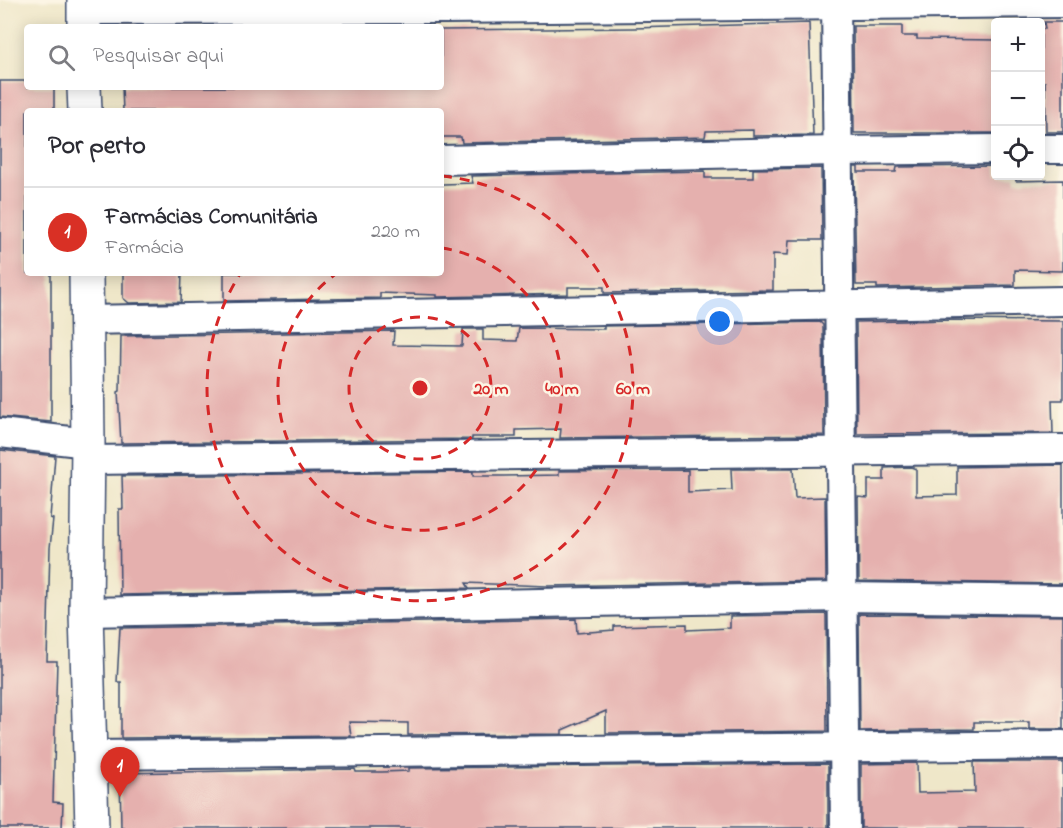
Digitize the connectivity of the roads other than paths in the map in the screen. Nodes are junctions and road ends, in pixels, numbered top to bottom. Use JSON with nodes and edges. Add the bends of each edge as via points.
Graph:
{"nodes":[{"id":1,"x":836,"y":2,"type":"edge"},
{"id":2,"x":1063,"y":3,"type":"edge"},
{"id":3,"x":84,"y":12,"type":"edge"},
{"id":4,"x":84,"y":90,"type":"edge"},
{"id":5,"x":84,"y":108,"type":"edge"},
{"id":6,"x":991,"y":149,"type":"edge"},
{"id":7,"x":1045,"y":149,"type":"edge"},
{"id":8,"x":1063,"y":149,"type":"edge"},
{"id":9,"x":837,"y":151,"type":"junction"},
{"id":10,"x":444,"y":160,"type":"edge"},
{"id":11,"x":86,"y":276,"type":"edge"},
{"id":12,"x":1063,"y":301,"type":"edge"},
{"id":13,"x":839,"y":304,"type":"junction"},
{"id":14,"x":87,"y":320,"type":"junction"},
{"id":15,"x":0,"y":433,"type":"edge"},
{"id":16,"x":1063,"y":449,"type":"edge"},
{"id":17,"x":88,"y":451,"type":"junction"},
{"id":18,"x":841,"y":452,"type":"junction"},
{"id":19,"x":842,"y":597,"type":"junction"},
{"id":20,"x":1063,"y":600,"type":"edge"},
{"id":21,"x":86,"y":612,"type":"junction"},
{"id":22,"x":844,"y":746,"type":"junction"},
{"id":23,"x":1063,"y":746,"type":"edge"},
{"id":24,"x":90,"y":755,"type":"junction"},
{"id":25,"x":92,"y":828,"type":"edge"},
{"id":26,"x":845,"y":828,"type":"edge"}],
"edges":[{"from":1,"to":2,"type":"street"},
{"from":1,"to":3,"type":"street"},
{"from":1,"to":9,"type":"street"},
{"from":4,"to":5,"type":"street"},
{"from":6,"to":9,"type":"street"},
{"from":7,"to":8,"type":"street"},
{"from":9,"to":10,"type":"street"},
{"from":9,"to":13,"type":"street"},
{"from":11,"to":14,"type":"street"},
{"from":12,"to":13,"type":"street"},
{"from":13,"to":14,"type":"street"},
{"from":13,"to":18,"type":"street"},
{"from":14,"to":17,"type":"street"},
{"from":15,"to":17,"type":"street"},
{"from":16,"to":18,"type":"street"},
{"from":17,"to":18,"type":"street"},
{"from":17,"to":21,"type":"street"},
{"from":18,"to":19,"type":"street"},
{"from":19,"to":20,"type":"street"},
{"from":19,"to":21,"type":"street"},
{"from":19,"to":22,"type":"street"},
{"from":21,"to":24,"type":"street"},
{"from":22,"to":23,"type":"street"},
{"from":22,"to":24,"type":"street"},
{"from":22,"to":26,"type":"street"},
{"from":24,"to":25,"type":"street"}]}
